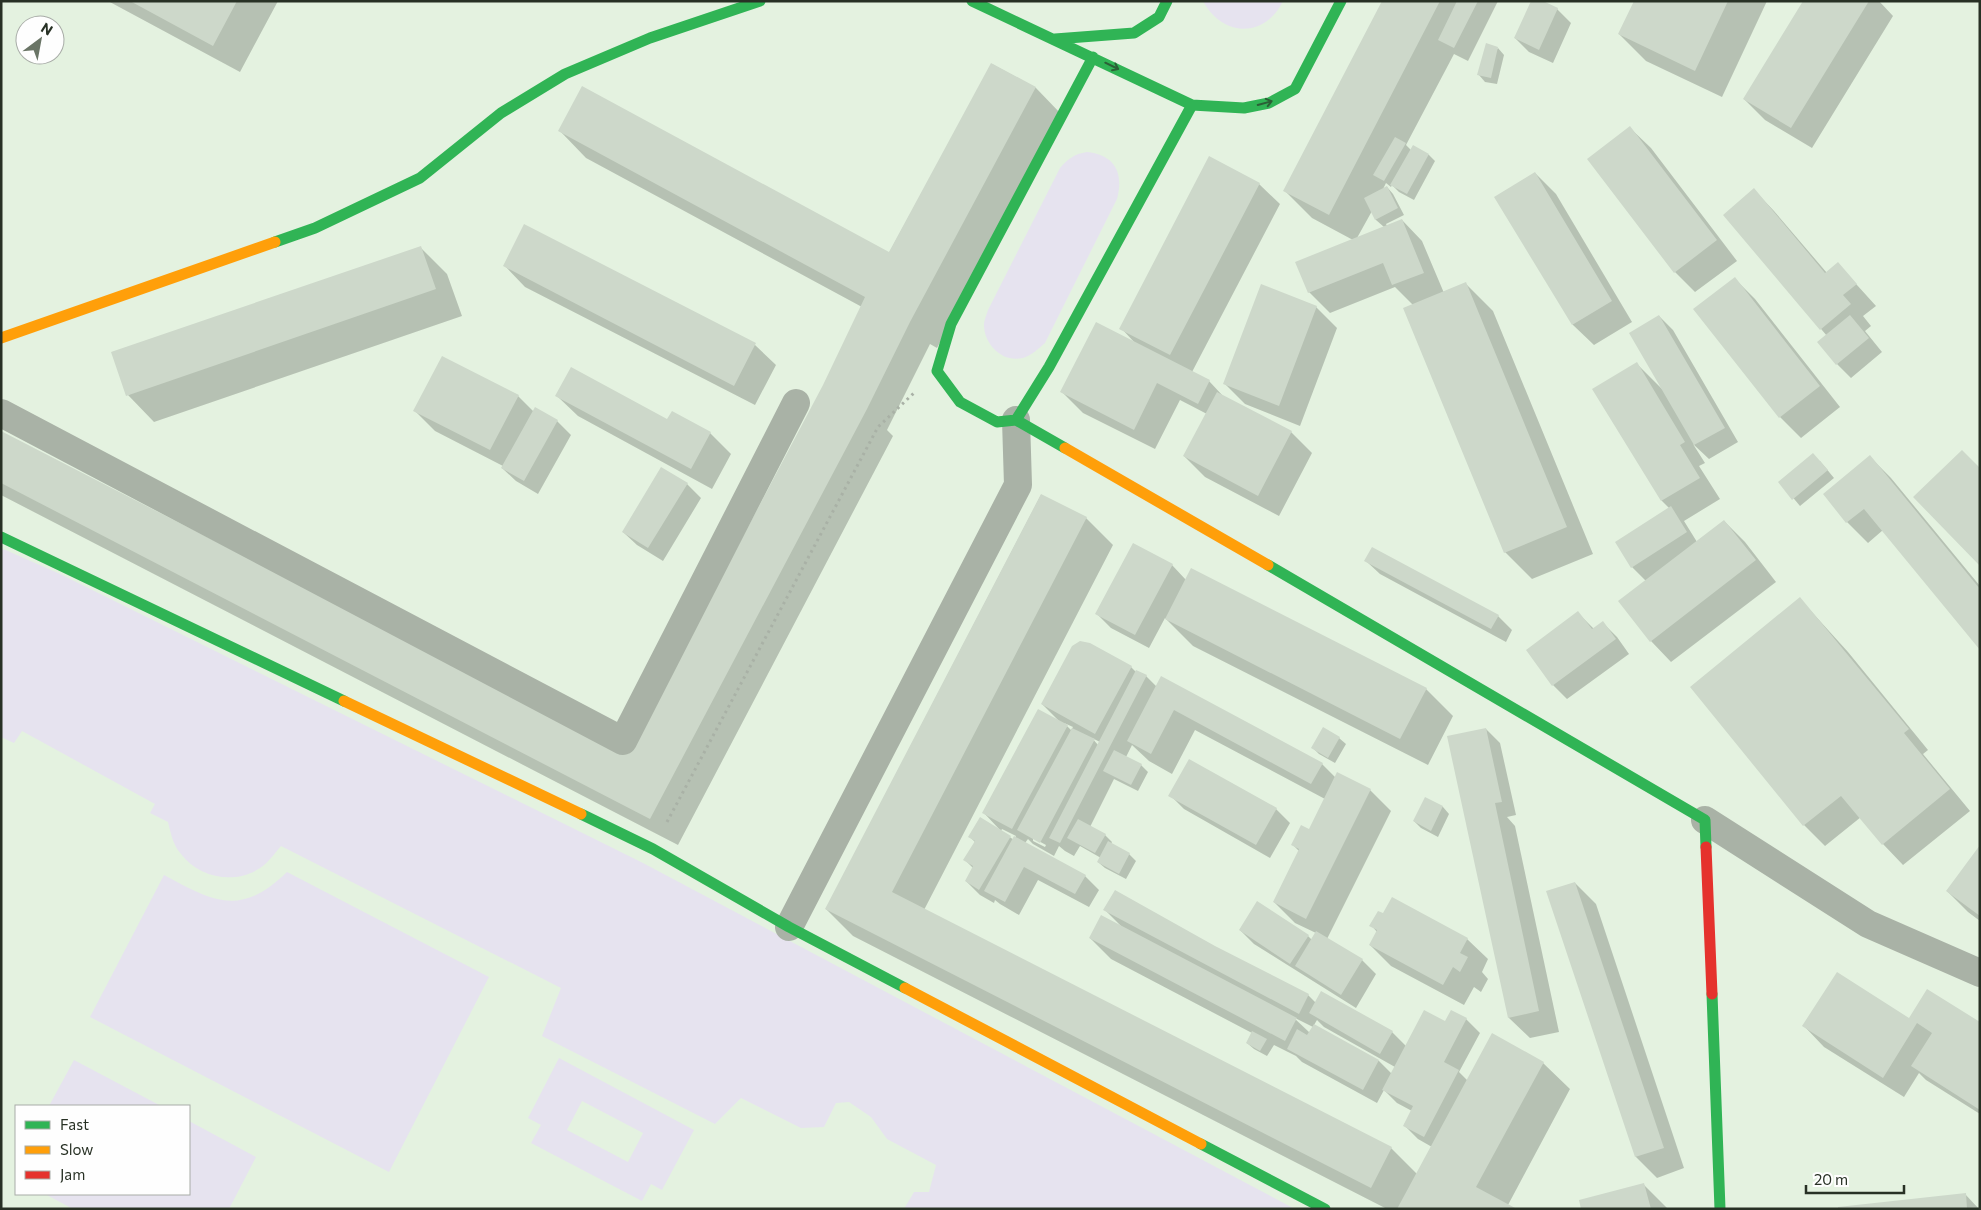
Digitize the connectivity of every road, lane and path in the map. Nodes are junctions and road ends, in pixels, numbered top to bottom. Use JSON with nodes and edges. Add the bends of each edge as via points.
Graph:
{"nodes":[{"id":1,"x":760,"y":1,"type":"edge"},
{"id":2,"x":972,"y":1,"type":"edge"},
{"id":3,"x":1168,"y":1,"type":"edge"},
{"id":4,"x":1341,"y":1,"type":"edge"},
{"id":5,"x":1051,"y":40,"type":"junction"},
{"id":6,"x":1093,"y":57,"type":"junction"},
{"id":7,"x":1192,"y":105,"type":"junction"},
{"id":8,"x":1,"y":338,"type":"edge"},
{"id":9,"x":937,"y":371,"type":"junction"},
{"id":10,"x":796,"y":403,"type":"dead end"},
{"id":11,"x":1,"y":413,"type":"edge"},
{"id":12,"x":1016,"y":420,"type":"junction"},
{"id":13,"x":1,"y":537,"type":"edge"},
{"id":14,"x":1705,"y":820,"type":"junction"},
{"id":15,"x":653,"y":849,"type":"junction"},
{"id":16,"x":789,"y":927,"type":"junction"},
{"id":17,"x":1980,"y":973,"type":"edge"},
{"id":18,"x":1325,"y":1209,"type":"edge"},
{"id":19,"x":1720,"y":1209,"type":"edge"}],
"edges":[{"from":1,"to":8,"type":"street","via":[[650,38],[564,74],[501,113],[420,178],[315,228]]},
{"from":2,"to":5,"type":"street"},
{"from":3,"to":5,"type":"street","via":[[1159,16],[1134,33]]},
{"from":7,"to":4,"type":"street","one_way":true,"via":[[1244,108],[1269,103],[1295,89]]},
{"from":5,"to":6,"type":"street"},
{"from":6,"to":7,"type":"street","one_way":true},
{"from":6,"to":9,"type":"street","via":[[951,324]]},
{"from":7,"to":12,"type":"street","via":[[1049,367]]},
{"from":9,"to":12,"type":"street","via":[[960,402],[997,422]]},
{"from":9,"to":15,"type":"path","via":[[878,428]]},
{"from":10,"to":11,"type":"street","via":[[623,741]]},
{"from":12,"to":14,"type":"street"},
{"from":12,"to":16,"type":"street","via":[[1018,485]]},
{"from":13,"to":15,"type":"street"},
{"from":14,"to":17,"type":"street","via":[[1868,924]]},
{"from":14,"to":19,"type":"street"},
{"from":15,"to":16,"type":"street"},
{"from":16,"to":18,"type":"street"}]}
